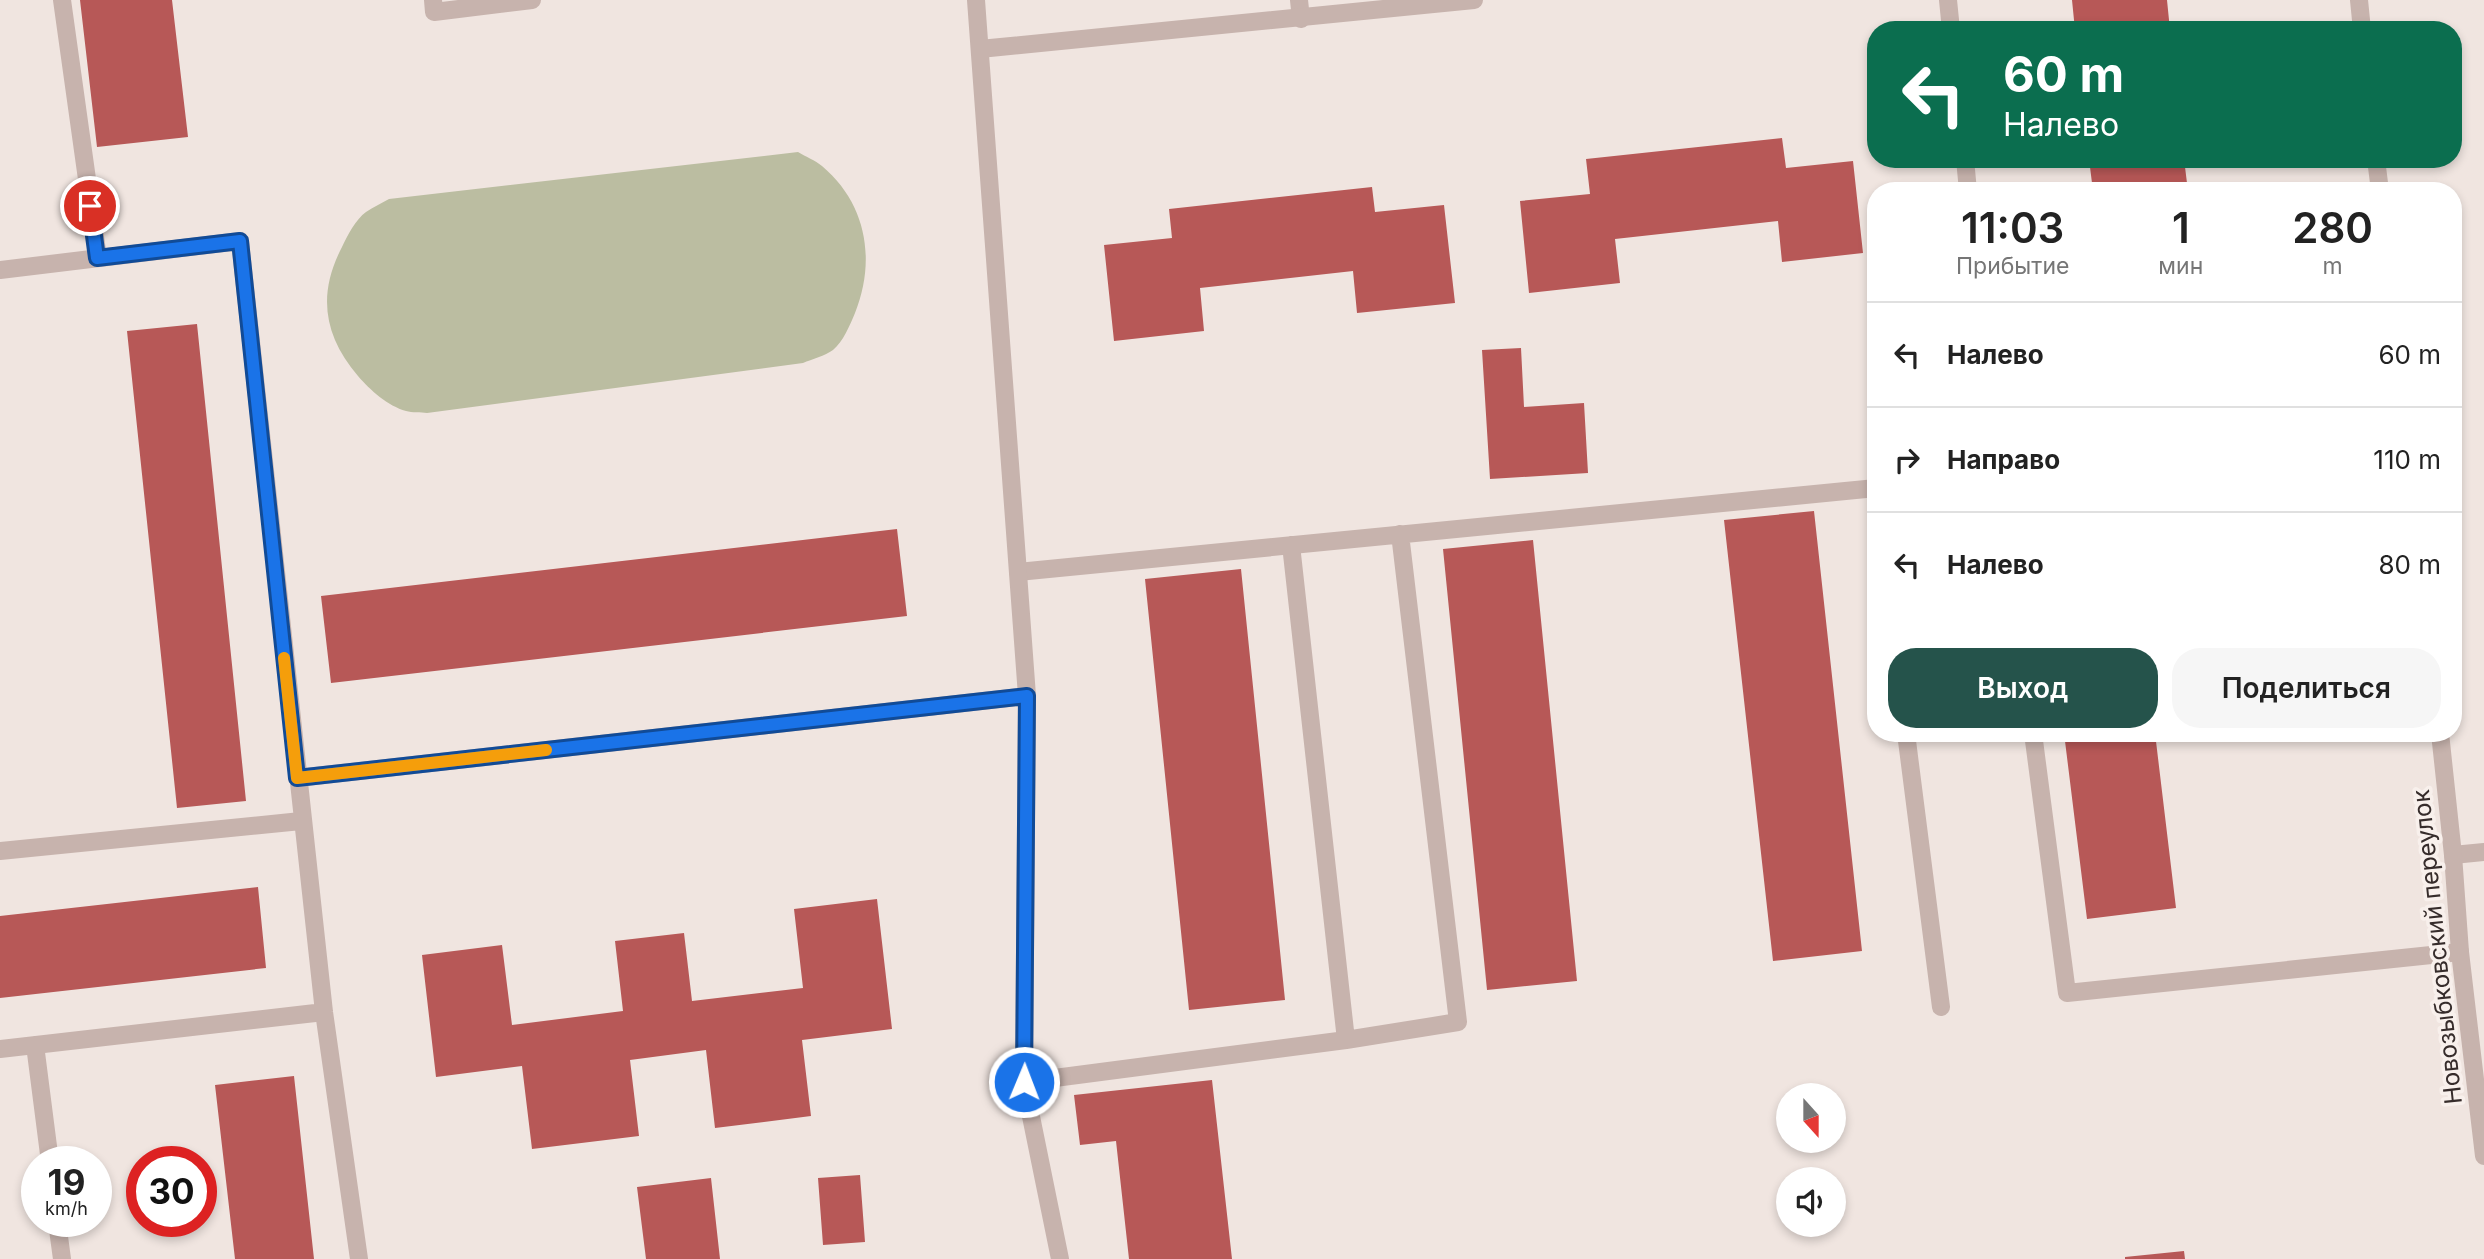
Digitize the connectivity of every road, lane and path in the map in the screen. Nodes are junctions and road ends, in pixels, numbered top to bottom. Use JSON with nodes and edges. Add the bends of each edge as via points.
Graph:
{"nodes":[{"id":1,"x":62,"y":0,"type":"edge"},
{"id":2,"x":433,"y":0,"type":"edge"},
{"id":3,"x":532,"y":0,"type":"edge"},
{"id":4,"x":976,"y":0,"type":"edge"},
{"id":5,"x":1299,"y":0,"type":"edge"},
{"id":6,"x":1474,"y":0,"type":"edge"},
{"id":7,"x":1948,"y":0,"type":"edge"},
{"id":8,"x":2358,"y":0,"type":"edge"},
{"id":9,"x":1400,"y":3,"type":"edge"},
{"id":10,"x":1301,"y":19,"type":"junction"},
{"id":11,"x":1950,"y":21,"type":"edge"},
{"id":12,"x":2361,"y":21,"type":"edge"},
{"id":13,"x":980,"y":49,"type":"junction"},
{"id":14,"x":97,"y":258,"type":"junction"},
{"id":15,"x":0,"y":270,"type":"edge"},
{"id":16,"x":1867,"y":495,"type":"edge"},
{"id":17,"x":1399,"y":534,"type":"junction"},
{"id":18,"x":1291,"y":545,"type":"junction"},
{"id":19,"x":1018,"y":572,"type":"junction"},
{"id":20,"x":1027,"y":696,"type":"junction"},
{"id":21,"x":1907,"y":742,"type":"edge"},
{"id":22,"x":2034,"y":742,"type":"edge"},
{"id":23,"x":2441,"y":742,"type":"edge"},
{"id":24,"x":297,"y":778,"type":"junction"},
{"id":25,"x":302,"y":821,"type":"junction"},
{"id":26,"x":0,"y":851,"type":"edge"},
{"id":27,"x":2484,"y":852,"type":"edge"},
{"id":28,"x":2453,"y":855,"type":"junction"},
{"id":29,"x":2460,"y":952,"type":"junction"},
{"id":30,"x":1941,"y":1007,"type":"dead end"},
{"id":31,"x":324,"y":1012,"type":"junction"},
{"id":32,"x":1346,"y":1040,"type":"junction"},
{"id":33,"x":35,"y":1045,"type":"junction"},
{"id":34,"x":0,"y":1049,"type":"edge"},
{"id":35,"x":1024,"y":1082,"type":"junction"},
{"id":36,"x":48,"y":1146,"type":"edge"},
{"id":37,"x":2484,"y":1156,"type":"edge"},
{"id":38,"x":59,"y":1237,"type":"edge"},
{"id":39,"x":62,"y":1259,"type":"edge"},
{"id":40,"x":359,"y":1259,"type":"edge"},
{"id":41,"x":1060,"y":1259,"type":"edge"}],
"edges":[{"from":1,"to":14,"type":"street"},
{"from":2,"to":3,"type":"street","via":[[434,12]]},
{"from":4,"to":13,"type":"street"},
{"from":5,"to":10,"type":"street"},
{"from":6,"to":9,"type":"street"},
{"from":7,"to":11,"type":"street"},
{"from":8,"to":12,"type":"street"},
{"from":9,"to":10,"type":"street"},
{"from":10,"to":13,"type":"street"},
{"from":13,"to":19,"type":"street"},
{"from":14,"to":15,"type":"street"},
{"from":14,"to":24,"type":"street","via":[[240,241]]},
{"from":16,"to":17,"type":"street"},
{"from":17,"to":18,"type":"street"},
{"from":17,"to":32,"type":"street","via":[[1458,1022]]},
{"from":18,"to":19,"type":"street"},
{"from":18,"to":32,"type":"street"},
{"from":19,"to":20,"type":"street"},
{"from":20,"to":24,"type":"street"},
{"from":20,"to":35,"type":"street"},
{"from":21,"to":30,"type":"street"},
{"from":22,"to":29,"type":"street","via":[[2067,993]]},
{"from":23,"to":28,"type":"street","name":"Новозыбковский переулок"},
{"from":24,"to":25,"type":"street"},
{"from":25,"to":26,"type":"street"},
{"from":25,"to":31,"type":"street"},
{"from":27,"to":28,"type":"street"},
{"from":28,"to":29,"type":"street","name":"Новозыбковский переулок"},
{"from":29,"to":37,"type":"street","name":"Новозыбковский переулок"},
{"from":31,"to":33,"type":"street"},
{"from":31,"to":40,"type":"street"},
{"from":32,"to":35,"type":"street"},
{"from":33,"to":34,"type":"street"},
{"from":33,"to":36,"type":"street"},
{"from":35,"to":41,"type":"street"},
{"from":38,"to":39,"type":"street"}]}
